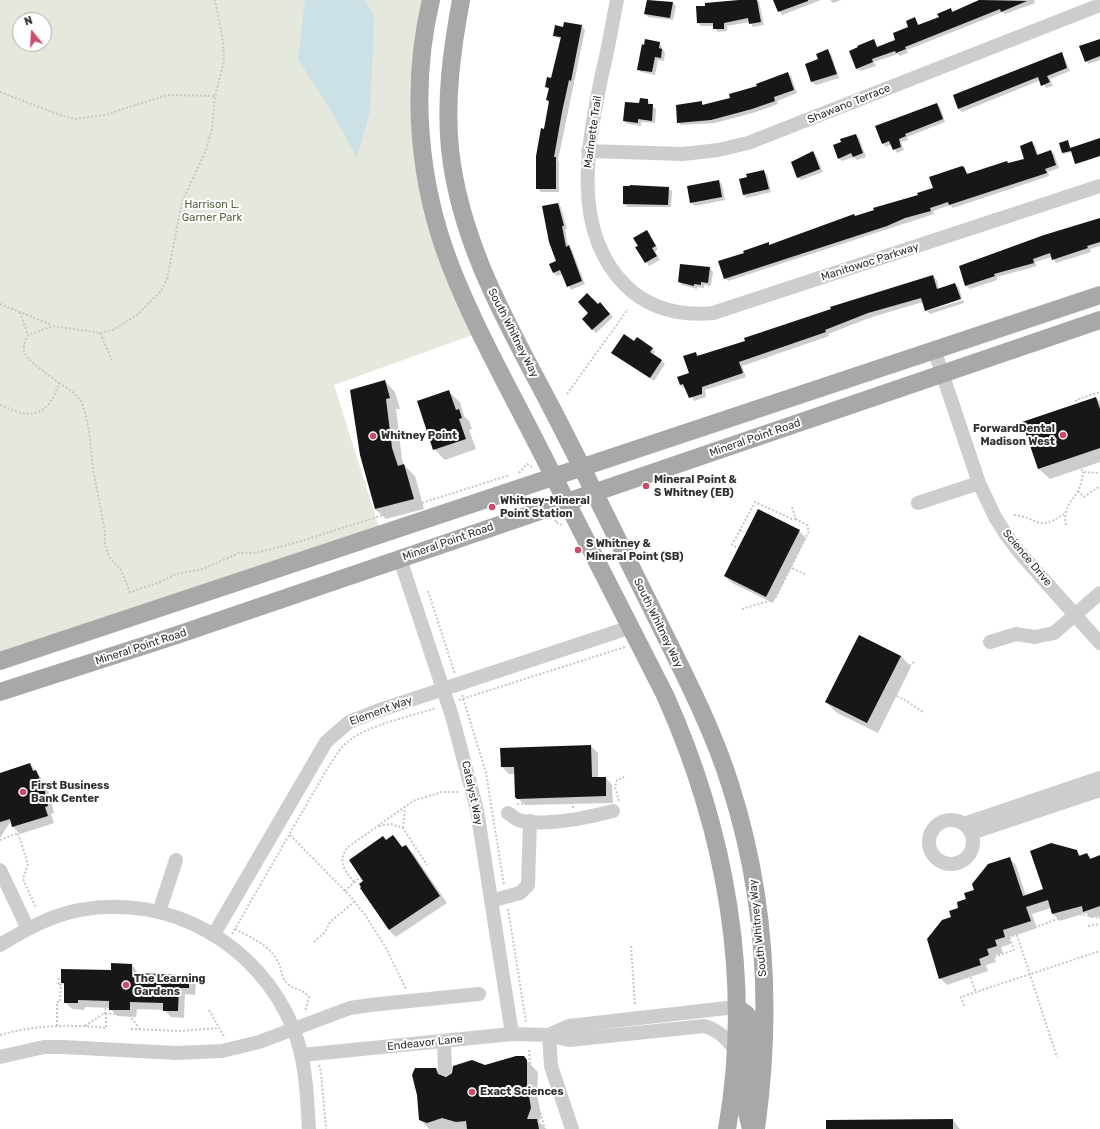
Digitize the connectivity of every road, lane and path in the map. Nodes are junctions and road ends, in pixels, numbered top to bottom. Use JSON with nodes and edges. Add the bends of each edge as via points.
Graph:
{"nodes":[{"id":1,"x":215,"y":0,"type":"edge"},
{"id":2,"x":431,"y":0,"type":"edge"},
{"id":3,"x":461,"y":0,"type":"edge"},
{"id":4,"x":617,"y":0,"type":"edge"},
{"id":5,"x":1100,"y":6,"type":"edge"},
{"id":6,"x":0,"y":92,"type":"edge"},
{"id":7,"x":215,"y":96,"type":"junction"},
{"id":8,"x":588,"y":151,"type":"junction"},
{"id":9,"x":1100,"y":186,"type":"edge"},
{"id":10,"x":1100,"y":294,"type":"edge"},
{"id":11,"x":640,"y":298,"type":"joint"},
{"id":12,"x":0,"y":304,"type":"edge"},
{"id":13,"x":628,"y":309,"type":"dead end"},
{"id":14,"x":20,"y":311,"type":"junction"},
{"id":15,"x":1100,"y":320,"type":"edge"},
{"id":16,"x":53,"y":326,"type":"junction"},
{"id":17,"x":100,"y":333,"type":"junction"},
{"id":18,"x":28,"y":335,"type":"junction"},
{"id":19,"x":934,"y":349,"type":"junction"},
{"id":20,"x":112,"y":360,"type":"dead end"},
{"id":21,"x":943,"y":374,"type":"junction"},
{"id":22,"x":59,"y":383,"type":"junction"},
{"id":23,"x":1100,"y":392,"type":"edge"},
{"id":24,"x":567,"y":394,"type":"dead end"},
{"id":25,"x":1076,"y":402,"type":"dead end"},
{"id":26,"x":0,"y":405,"type":"edge"},
{"id":27,"x":1075,"y":459,"type":"dead end"},
{"id":28,"x":533,"y":467,"type":"dead end"},
{"id":29,"x":582,"y":468,"type":"junction"},
{"id":30,"x":1083,"y":472,"type":"junction"},
{"id":31,"x":1100,"y":473,"type":"edge"},
{"id":32,"x":554,"y":477,"type":"junction"},
{"id":33,"x":980,"y":483,"type":"junction"},
{"id":34,"x":1100,"y":486,"type":"edge"},
{"id":35,"x":1078,"y":491,"type":"junction"},
{"id":36,"x":595,"y":493,"type":"junction"},
{"id":37,"x":567,"y":502,"type":"junction"},
{"id":38,"x":918,"y":503,"type":"dead end"},
{"id":39,"x":792,"y":507,"type":"dead end"},
{"id":40,"x":1064,"y":514,"type":"junction"},
{"id":41,"x":1014,"y":515,"type":"dead end"},
{"id":42,"x":796,"y":519,"type":"junction"},
{"id":43,"x":1066,"y":525,"type":"dead end"},
{"id":44,"x":740,"y":530,"type":"junction"},
{"id":45,"x":744,"y":532,"type":"dead end"},
{"id":46,"x":736,"y":547,"type":"dead end"},
{"id":47,"x":400,"y":559,"type":"junction"},
{"id":48,"x":785,"y":565,"type":"dead end"},
{"id":49,"x":790,"y":568,"type":"junction"},
{"id":50,"x":804,"y":574,"type":"dead end"},
{"id":51,"x":428,"y":591,"type":"dead end"},
{"id":52,"x":1100,"y":593,"type":"edge"},
{"id":53,"x":742,"y":610,"type":"dead end"},
{"id":54,"x":1076,"y":615,"type":"junction"},
{"id":55,"x":631,"y":628,"type":"junction"},
{"id":56,"x":990,"y":642,"type":"dead end"},
{"id":57,"x":1100,"y":643,"type":"edge"},
{"id":58,"x":625,"y":647,"type":"dead end"},
{"id":59,"x":0,"y":662,"type":"edge"},
{"id":60,"x":914,"y":662,"type":"dead end"},
{"id":61,"x":455,"y":676,"type":"dead end"},
{"id":62,"x":443,"y":689,"type":"junction"},
{"id":63,"x":886,"y":691,"type":"dead end"},
{"id":64,"x":0,"y":692,"type":"edge"},
{"id":65,"x":461,"y":694,"type":"dead end"},
{"id":66,"x":892,"y":694,"type":"junction"},
{"id":67,"x":463,"y":699,"type":"junction"},
{"id":68,"x":456,"y":702,"type":"dead end"},
{"id":69,"x":439,"y":707,"type":"dead end"},
{"id":70,"x":923,"y":712,"type":"dead end"},
{"id":71,"x":878,"y":725,"type":"dead end"},
{"id":72,"x":624,"y":778,"type":"dead end"},
{"id":73,"x":1100,"y":778,"type":"edge"},
{"id":74,"x":1100,"y":790,"type":"edge"},
{"id":75,"x":459,"y":792,"type":"dead end"},
{"id":76,"x":572,"y":798,"type":"dead end"},
{"id":77,"x":572,"y":802,"type":"junction"},
{"id":78,"x":405,"y":806,"type":"junction"},
{"id":79,"x":617,"y":807,"type":"joint"},
{"id":80,"x":510,"y":808,"type":"joint"},
{"id":81,"x":573,"y":811,"type":"dead end"},
{"id":82,"x":530,"y":821,"type":"junction"},
{"id":83,"x":378,"y":827,"type":"junction"},
{"id":84,"x":403,"y":828,"type":"junction"},
{"id":85,"x":290,"y":835,"type":"junction"},
{"id":86,"x":0,"y":840,"type":"edge"},
{"id":87,"x":176,"y":860,"type":"dead end"},
{"id":88,"x":427,"y":865,"type":"dead end"},
{"id":89,"x":0,"y":870,"type":"edge"},
{"id":90,"x":359,"y":878,"type":"dead end"},
{"id":91,"x":354,"y":882,"type":"junction"},
{"id":92,"x":345,"y":891,"type":"junction"},
{"id":93,"x":506,"y":898,"type":"junction"},
{"id":94,"x":355,"y":901,"type":"junction"},
{"id":95,"x":491,"y":901,"type":"junction"},
{"id":96,"x":36,"y":908,"type":"dead end"},
{"id":97,"x":159,"y":912,"type":"junction"},
{"id":98,"x":1100,"y":918,"type":"edge"},
{"id":99,"x":1100,"y":924,"type":"edge"},
{"id":100,"x":1088,"y":926,"type":"dead end"},
{"id":101,"x":235,"y":928,"type":"junction"},
{"id":102,"x":28,"y":929,"type":"junction"},
{"id":103,"x":1007,"y":930,"type":"dead end"},
{"id":104,"x":214,"y":934,"type":"junction"},
{"id":105,"x":232,"y":935,"type":"dead end"},
{"id":106,"x":1017,"y":935,"type":"junction"},
{"id":107,"x":1010,"y":938,"type":"junction"},
{"id":108,"x":314,"y":942,"type":"dead end"},
{"id":109,"x":997,"y":942,"type":"dead end"},
{"id":110,"x":0,"y":945,"type":"edge"},
{"id":111,"x":631,"y":946,"type":"dead end"},
{"id":112,"x":1100,"y":951,"type":"edge"},
{"id":113,"x":983,"y":961,"type":"dead end"},
{"id":114,"x":968,"y":970,"type":"dead end"},
{"id":115,"x":1030,"y":974,"type":"junction"},
{"id":116,"x":58,"y":977,"type":"dead end"},
{"id":117,"x":976,"y":993,"type":"junction"},
{"id":118,"x":479,"y":994,"type":"dead end"},
{"id":119,"x":411,"y":1001,"type":"junction"},
{"id":120,"x":106,"y":1003,"type":"dead end"},
{"id":121,"x":635,"y":1006,"type":"dead end"},
{"id":122,"x":964,"y":1006,"type":"dead end"},
{"id":123,"x":736,"y":1007,"type":"junction"},
{"id":124,"x":209,"y":1010,"type":"dead end"},
{"id":125,"x":106,"y":1014,"type":"junction"},
{"id":126,"x":309,"y":1023,"type":"junction"},
{"id":127,"x":57,"y":1026,"type":"junction"},
{"id":128,"x":85,"y":1026,"type":"junction"},
{"id":129,"x":219,"y":1028,"type":"junction"},
{"id":130,"x":131,"y":1029,"type":"dead end"},
{"id":131,"x":140,"y":1029,"type":"junction"},
{"id":132,"x":294,"y":1029,"type":"junction"},
{"id":133,"x":512,"y":1034,"type":"junction"},
{"id":134,"x":0,"y":1035,"type":"edge"},
{"id":135,"x":527,"y":1035,"type":"junction"},
{"id":136,"x":549,"y":1035,"type":"junction"},
{"id":137,"x":231,"y":1037,"type":"dead end"},
{"id":138,"x":444,"y":1041,"type":"junction"},
{"id":139,"x":735,"y":1049,"type":"junction"},
{"id":140,"x":529,"y":1050,"type":"dead end"},
{"id":141,"x":302,"y":1055,"type":"junction"},
{"id":142,"x":0,"y":1057,"type":"edge"},
{"id":143,"x":1057,"y":1057,"type":"dead end"},
{"id":144,"x":319,"y":1064,"type":"dead end"},
{"id":145,"x":444,"y":1068,"type":"dead end"},
{"id":146,"x":309,"y":1129,"type":"edge"},
{"id":147,"x":326,"y":1129,"type":"edge"},
{"id":148,"x":546,"y":1129,"type":"edge"},
{"id":149,"x":572,"y":1129,"type":"edge"},
{"id":150,"x":726,"y":1129,"type":"edge"},
{"id":151,"x":751,"y":1129,"type":"edge"},
{"id":152,"x":756,"y":1129,"type":"edge"}],
"edges":[{"from":1,"to":7,"type":"path","via":[[223,41],[224,62]]},
{"from":2,"to":32,"type":"main road","via":[[426,20],[420,84],[422,144],[428,192],[451,268],[480,332]]},
{"from":3,"to":29,"type":"main road","name":"South Whitney Way","via":[[453,42],[448,97],[450,149],[467,231],[505,322]]},
{"from":4,"to":8,"type":"street","name":"Marinette Trail"},
{"from":5,"to":8,"type":"street","name":"Shawano Terrace","via":[[748,143],[683,154]]},
{"from":6,"to":7,"type":"path","via":[[75,119],[104,115],[167,95]]},
{"from":7,"to":17,"type":"path","via":[[212,129],[206,150],[182,202],[167,279],[161,291],[137,315],[113,330]]},
{"from":8,"to":11,"type":"street","name":"Marinette Trail","via":[[588,191],[601,250],[614,274]]},
{"from":9,"to":11,"type":"street","name":"Manitowoc Parkway","via":[[713,313],[672,312]]},
{"from":10,"to":19,"type":"main road"},
{"from":12,"to":14,"type":"path"},
{"from":13,"to":24,"type":"path"},
{"from":14,"to":16,"type":"path"},
{"from":14,"to":18,"type":"path"},
{"from":15,"to":21,"type":"main road","name":"Mineral Point Road"},
{"from":16,"to":17,"type":"path"},
{"from":16,"to":18,"type":"path"},
{"from":17,"to":20,"type":"path"},
{"from":18,"to":22,"type":"path","via":[[24,344],[25,353],[31,361]]},
{"from":19,"to":21,"type":"street","name":"Science Drive"},
{"from":19,"to":29,"type":"main road"},
{"from":21,"to":33,"type":"street","name":"Science Drive"},
{"from":21,"to":36,"type":"main road","name":"Mineral Point Road"},
{"from":22,"to":26,"type":"path","via":[[54,398],[46,408],[35,413],[26,414]]},
{"from":22,"to":28,"type":"path","via":[[77,397],[85,412],[105,544],[109,557],[121,570],[130,592],[239,553],[255,553],[285,546],[521,471],[527,464]]},
{"from":23,"to":25,"type":"path"},
{"from":27,"to":30,"type":"path"},
{"from":29,"to":32,"type":"main road"},
{"from":29,"to":36,"type":"main road","name":"South Whitney Way"},
{"from":30,"to":31,"type":"path"},
{"from":30,"to":35,"type":"path"},
{"from":32,"to":37,"type":"main road"},
{"from":32,"to":59,"type":"main road"},
{"from":33,"to":38,"type":"street"},
{"from":33,"to":54,"type":"street","name":"Science Drive","via":[[986,500],[1007,536]]},
{"from":34,"to":35,"type":"path","via":[[1084,497]]},
{"from":35,"to":40,"type":"path"},
{"from":36,"to":37,"type":"main road","name":"Mineral Point Road"},
{"from":36,"to":152,"type":"main road","name":"South Whitney Way","via":[[676,657],[717,747],[744,836],[759,915],[764,977],[764,1069]]},
{"from":37,"to":47,"type":"main road","name":"Mineral Point Road"},
{"from":37,"to":55,"type":"main road"},
{"from":39,"to":42,"type":"path"},
{"from":40,"to":41,"type":"path","via":[[1042,524]]},
{"from":40,"to":43,"type":"path"},
{"from":42,"to":44,"type":"path","via":[[755,502]]},
{"from":42,"to":49,"type":"path","via":[[807,525],[809,531]]},
{"from":44,"to":45,"type":"path"},
{"from":44,"to":46,"type":"path","via":[[732,545]]},
{"from":47,"to":62,"type":"street","name":"Catalyst Way"},
{"from":47,"to":64,"type":"main road","name":"Mineral Point Road"},
{"from":48,"to":49,"type":"path"},
{"from":49,"to":50,"type":"path"},
{"from":49,"to":53,"type":"path","via":[[775,599]]},
{"from":51,"to":61,"type":"path"},
{"from":52,"to":54,"type":"street"},
{"from":54,"to":56,"type":"street","via":[[1054,634],[1035,637],[1016,634]]},
{"from":54,"to":57,"type":"street","name":"Science Drive"},
{"from":55,"to":62,"type":"street","name":"Element Way"},
{"from":55,"to":123,"type":"main road","via":[[682,733],[712,824],[722,863],[730,917],[736,972]]},
{"from":58,"to":67,"type":"path"},
{"from":60,"to":66,"type":"path","via":[[903,671]]},
{"from":62,"to":95,"type":"street","name":"Catalyst Way","via":[[478,810]]},
{"from":62,"to":104,"type":"street","name":"Element Way","via":[[348,722],[326,742]]},
{"from":63,"to":66,"type":"path"},
{"from":65,"to":67,"type":"path"},
{"from":66,"to":70,"type":"path"},
{"from":66,"to":71,"type":"path"},
{"from":67,"to":68,"type":"path"},
{"from":67,"to":93,"type":"path","via":[[486,773]]},
{"from":69,"to":85,"type":"path","via":[[369,730],[350,740],[335,756]]},
{"from":72,"to":79,"type":"path","via":[[616,780]]},
{"from":73,"to":74,"type":"street","via":[[968,829]]},
{"from":75,"to":78,"type":"path","via":[[442,792]]},
{"from":76,"to":77,"type":"path"},
{"from":77,"to":80,"type":"path"},
{"from":77,"to":81,"type":"path"},
{"from":78,"to":83,"type":"path"},
{"from":78,"to":84,"type":"path"},
{"from":79,"to":82,"type":"street","via":[[584,819]]},
{"from":80,"to":82,"type":"street","via":[[520,821]]},
{"from":82,"to":93,"type":"street","via":[[528,886],[520,893]]},
{"from":83,"to":84,"type":"path","via":[[391,824]]},
{"from":83,"to":91,"type":"path","via":[[348,847],[341,858],[343,869]]},
{"from":84,"to":88,"type":"path"},
{"from":85,"to":92,"type":"path"},
{"from":85,"to":101,"type":"path"},
{"from":86,"to":96,"type":"path","via":[[18,833],[28,864],[23,879]]},
{"from":87,"to":97,"type":"street"},
{"from":89,"to":102,"type":"street"},
{"from":90,"to":91,"type":"path"},
{"from":91,"to":92,"type":"path"},
{"from":92,"to":94,"type":"path"},
{"from":93,"to":95,"type":"street"},
{"from":93,"to":135,"type":"path"},
{"from":94,"to":108,"type":"path","via":[[330,922],[325,932]]},
{"from":94,"to":119,"type":"path","via":[[385,946]]},
{"from":95,"to":133,"type":"street","name":"Catalyst Way"},
{"from":97,"to":102,"type":"street","via":[[136,908],[100,907],[61,915]]},
{"from":97,"to":104,"type":"street"},
{"from":98,"to":106,"type":"path","via":[[1073,913]]},
{"from":99,"to":100,"type":"path"},
{"from":101,"to":105,"type":"path"},
{"from":101,"to":126,"type":"path","via":[[269,950],[279,963],[285,982],[301,990],[308,997],[305,1012]]},
{"from":102,"to":110,"type":"street"},
{"from":103,"to":107,"type":"path"},
{"from":104,"to":132,"type":"street","via":[[246,959],[266,980],[277,995]]},
{"from":106,"to":107,"type":"path"},
{"from":106,"to":115,"type":"path"},
{"from":107,"to":109,"type":"path"},
{"from":107,"to":113,"type":"path","via":[[1014,950]]},
{"from":111,"to":121,"type":"path"},
{"from":112,"to":115,"type":"path"},
{"from":114,"to":117,"type":"path"},
{"from":115,"to":117,"type":"path"},
{"from":115,"to":143,"type":"path"},
{"from":116,"to":127,"type":"path","via":[[58,985],[61,985],[60,1002],[57,1002]]},
{"from":117,"to":122,"type":"path","via":[[962,997]]},
{"from":118,"to":119,"type":"street"},
{"from":119,"to":126,"type":"street","via":[[350,1008]]},
{"from":120,"to":125,"type":"path"},
{"from":123,"to":136,"type":"street","name":"Endeavor Lane","via":[[568,1026]]},
{"from":123,"to":139,"type":"main road"},
{"from":123,"to":151,"type":"main road","via":[[747,1015],[749,1038],[744,1100]]},
{"from":124,"to":129,"type":"path"},
{"from":125,"to":128,"type":"path"},
{"from":125,"to":128,"type":"path","via":[[106,1028]]},
{"from":125,"to":131,"type":"path","via":[[128,1014]]},
{"from":126,"to":132,"type":"street"},
{"from":127,"to":128,"type":"path"},
{"from":127,"to":134,"type":"path"},
{"from":129,"to":131,"type":"path"},
{"from":129,"to":137,"type":"path","via":[[226,1038]]},
{"from":130,"to":131,"type":"path"},
{"from":132,"to":141,"type":"street"},
{"from":132,"to":142,"type":"street","via":[[245,1046],[202,1054],[44,1047]]},
{"from":133,"to":135,"type":"street","name":"Endeavor Lane"},
{"from":133,"to":138,"type":"street","name":"Endeavor Lane"},
{"from":135,"to":136,"type":"street","name":"Endeavor Lane"},
{"from":136,"to":139,"type":"street","name":"Endeavor Lane","via":[[569,1040],[704,1026],[716,1029]]},
{"from":136,"to":149,"type":"street","via":[[551,1066]]},
{"from":138,"to":141,"type":"street","name":"Endeavor Lane"},
{"from":138,"to":145,"type":"street"},
{"from":139,"to":150,"type":"main road"},
{"from":140,"to":148,"type":"path","via":[[532,1085]]},
{"from":141,"to":146,"type":"street"},
{"from":144,"to":147,"type":"path"}]}
